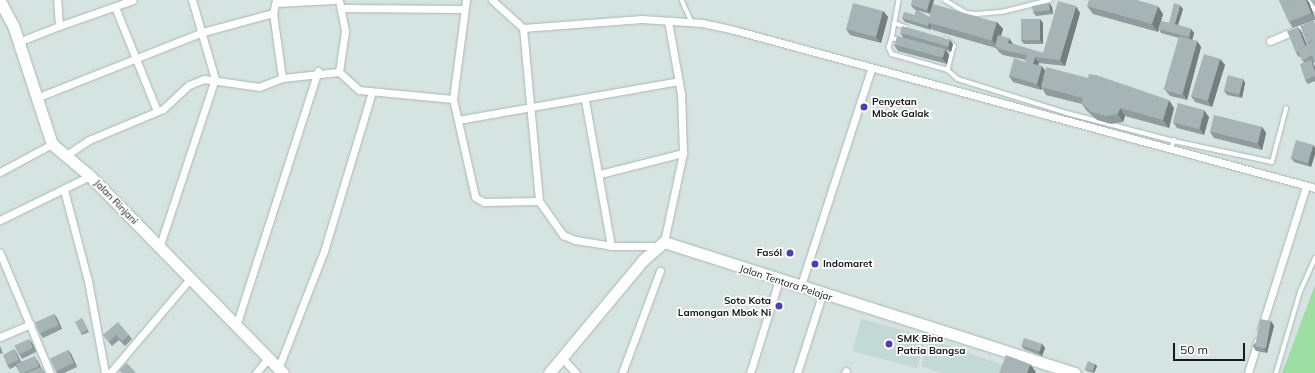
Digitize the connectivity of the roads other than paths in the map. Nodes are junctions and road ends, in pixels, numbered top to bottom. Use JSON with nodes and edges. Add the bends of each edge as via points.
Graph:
{"nodes":[{"id":1,"x":57,"y":0,"type":"edge"},
{"id":2,"x":132,"y":0,"type":"edge"},
{"id":3,"x":192,"y":0,"type":"edge"},
{"id":4,"x":334,"y":0,"type":"edge"},
{"id":5,"x":340,"y":0,"type":"edge"},
{"id":6,"x":466,"y":0,"type":"edge"},
{"id":7,"x":492,"y":0,"type":"edge"},
{"id":8,"x":682,"y":0,"type":"edge"},
{"id":9,"x":899,"y":0,"type":"edge"},
{"id":10,"x":944,"y":0,"type":"edge"},
{"id":11,"x":1050,"y":0,"type":"edge"},
{"id":12,"x":1310,"y":0,"type":"edge"},
{"id":13,"x":276,"y":1,"type":"edge"},
{"id":14,"x":0,"y":2,"type":"edge"},
{"id":15,"x":115,"y":7,"type":"junction"},
{"id":16,"x":342,"y":8,"type":"junction"},
{"id":17,"x":1315,"y":8,"type":"edge"},
{"id":18,"x":462,"y":9,"type":"junction"},
{"id":19,"x":273,"y":13,"type":"junction"},
{"id":20,"x":668,"y":21,"type":"junction"},
{"id":21,"x":692,"y":22,"type":"junction"},
{"id":22,"x":1315,"y":22,"type":"edge"},
{"id":23,"x":894,"y":23,"type":"junction"},
{"id":24,"x":59,"y":26,"type":"junction"},
{"id":25,"x":523,"y":28,"type":"junction"},
{"id":26,"x":908,"y":28,"type":"edge"},
{"id":27,"x":203,"y":32,"type":"junction"},
{"id":28,"x":936,"y":36,"type":"edge"},
{"id":29,"x":892,"y":38,"type":"junction"},
{"id":30,"x":1270,"y":41,"type":"dead end"},
{"id":31,"x":18,"y":42,"type":"junction"},
{"id":32,"x":907,"y":42,"type":"edge"},
{"id":33,"x":945,"y":52,"type":"edge"},
{"id":34,"x":952,"y":54,"type":"junction"},
{"id":35,"x":133,"y":58,"type":"junction"},
{"id":36,"x":871,"y":69,"type":"junction"},
{"id":37,"x":948,"y":70,"type":"junction"},
{"id":38,"x":318,"y":71,"type":"junction"},
{"id":39,"x":338,"y":72,"type":"junction"},
{"id":40,"x":282,"y":78,"type":"junction"},
{"id":41,"x":215,"y":79,"type":"junction"},
{"id":42,"x":679,"y":81,"type":"junction"},
{"id":43,"x":372,"y":92,"type":"junction"},
{"id":44,"x":36,"y":98,"type":"junction"},
{"id":45,"x":453,"y":99,"type":"junction"},
{"id":46,"x":585,"y":100,"type":"junction"},
{"id":47,"x":530,"y":107,"type":"junction"},
{"id":48,"x":1286,"y":109,"type":"dead end"},
{"id":49,"x":157,"y":111,"type":"junction"},
{"id":50,"x":458,"y":120,"type":"junction"},
{"id":51,"x":1174,"y":141,"type":"junction"},
{"id":52,"x":52,"y":144,"type":"junction"},
{"id":53,"x":1171,"y":148,"type":"junction"},
{"id":54,"x":683,"y":153,"type":"junction"},
{"id":55,"x":65,"y":156,"type":"junction"},
{"id":56,"x":0,"y":172,"type":"edge"},
{"id":57,"x":600,"y":174,"type":"junction"},
{"id":58,"x":90,"y":176,"type":"junction"},
{"id":59,"x":1306,"y":186,"type":"junction"},
{"id":60,"x":1315,"y":188,"type":"edge"},
{"id":61,"x":64,"y":190,"type":"junction"},
{"id":62,"x":539,"y":201,"type":"junction"},
{"id":63,"x":0,"y":220,"type":"edge"},
{"id":64,"x":661,"y":244,"type":"junction"},
{"id":65,"x":611,"y":246,"type":"junction"},
{"id":66,"x":159,"y":248,"type":"junction"},
{"id":67,"x":0,"y":253,"type":"edge"},
{"id":68,"x":1315,"y":258,"type":"edge"},
{"id":69,"x":660,"y":271,"type":"dead end"},
{"id":70,"x":8,"y":272,"type":"junction"},
{"id":71,"x":0,"y":274,"type":"edge"},
{"id":72,"x":188,"y":279,"type":"junction"},
{"id":73,"x":779,"y":280,"type":"junction"},
{"id":74,"x":800,"y":288,"type":"junction"},
{"id":75,"x":822,"y":295,"type":"junction"},
{"id":76,"x":30,"y":324,"type":"junction"},
{"id":77,"x":236,"y":326,"type":"junction"},
{"id":78,"x":0,"y":337,"type":"edge"},
{"id":79,"x":268,"y":358,"type":"junction"},
{"id":80,"x":562,"y":358,"type":"junction"},
{"id":81,"x":280,"y":371,"type":"edge"},
{"id":82,"x":574,"y":372,"type":"edge"},
{"id":83,"x":50,"y":373,"type":"edge"},
{"id":84,"x":105,"y":373,"type":"edge"},
{"id":85,"x":110,"y":373,"type":"edge"},
{"id":86,"x":256,"y":373,"type":"edge"},
{"id":87,"x":549,"y":373,"type":"edge"},
{"id":88,"x":622,"y":373,"type":"edge"},
{"id":89,"x":750,"y":373,"type":"edge"},
{"id":90,"x":797,"y":373,"type":"edge"},
{"id":91,"x":1074,"y":373,"type":"edge"},
{"id":92,"x":1248,"y":373,"type":"edge"},
{"id":93,"x":1276,"y":373,"type":"edge"}],
"edges":[{"from":1,"to":24,"type":"street"},
{"from":2,"to":15,"type":"street"},
{"from":3,"to":27,"type":"street"},
{"from":4,"to":13,"type":"street"},
{"from":5,"to":16,"type":"street"},
{"from":6,"to":18,"type":"street"},
{"from":7,"to":25,"type":"street"},
{"from":8,"to":21,"type":"lane"},
{"from":9,"to":23,"type":"lane"},
{"from":10,"to":11,"type":"lane","via":[[967,13],[977,14],[1002,12]]},
{"from":12,"to":17,"type":"street"},
{"from":13,"to":19,"type":"street"},
{"from":14,"to":31,"type":"main road","name":"Jalan Rinjani"},
{"from":15,"to":24,"type":"street"},
{"from":15,"to":35,"type":"street"},
{"from":16,"to":18,"type":"street"},
{"from":16,"to":39,"type":"street","via":[[346,31]]},
{"from":18,"to":45,"type":"street"},
{"from":19,"to":27,"type":"street"},
{"from":19,"to":40,"type":"street"},
{"from":20,"to":21,"type":"street"},
{"from":20,"to":25,"type":"street","via":[[642,19]]},
{"from":20,"to":42,"type":"street"},
{"from":21,"to":36,"type":"street","via":[[734,30]]},
{"from":22,"to":30,"type":"street"},
{"from":23,"to":26,"type":"lane"},
{"from":23,"to":29,"type":"lane"},
{"from":24,"to":31,"type":"street"},
{"from":25,"to":47,"type":"street"},
{"from":27,"to":35,"type":"street"},
{"from":27,"to":41,"type":"street"},
{"from":28,"to":34,"type":"lane","via":[[952,41]]},
{"from":29,"to":32,"type":"lane"},
{"from":29,"to":37,"type":"lane","via":[[890,53]]},
{"from":31,"to":44,"type":"main road","name":"Jalan Rinjani"},
{"from":33,"to":34,"type":"lane"},
{"from":34,"to":37,"type":"lane"},
{"from":35,"to":44,"type":"street"},
{"from":35,"to":49,"type":"street"},
{"from":36,"to":53,"type":"street"},
{"from":36,"to":74,"type":"street"},
{"from":37,"to":51,"type":"lane","via":[[958,79],[1067,113]]},
{"from":38,"to":39,"type":"street"},
{"from":38,"to":40,"type":"street"},
{"from":38,"to":77,"type":"street"},
{"from":39,"to":43,"type":"street","via":[[359,90]]},
{"from":40,"to":41,"type":"street","via":[[259,87]]},
{"from":41,"to":49,"type":"street","via":[[189,84]]},
{"from":41,"to":66,"type":"street"},
{"from":42,"to":46,"type":"street"},
{"from":42,"to":54,"type":"street"},
{"from":43,"to":45,"type":"street"},
{"from":43,"to":81,"type":"street","via":[[324,251]]},
{"from":44,"to":52,"type":"main road","name":"Jalan Rinjani"},
{"from":45,"to":50,"type":"street"},
{"from":46,"to":47,"type":"street"},
{"from":46,"to":57,"type":"street"},
{"from":47,"to":50,"type":"street"},
{"from":47,"to":62,"type":"street"},
{"from":48,"to":51,"type":"lane","via":[[1272,162]]},
{"from":49,"to":55,"type":"street","via":[[88,140]]},
{"from":50,"to":62,"type":"street","via":[[475,197],[484,202]]},
{"from":51,"to":53,"type":"lane"},
{"from":52,"to":55,"type":"main road","name":"Jalan Rinjani"},
{"from":52,"to":56,"type":"street"},
{"from":53,"to":59,"type":"street"},
{"from":54,"to":57,"type":"street"},
{"from":54,"to":64,"type":"street"},
{"from":55,"to":58,"type":"main road","name":"Jalan Rinjani"},
{"from":57,"to":65,"type":"street"},
{"from":58,"to":61,"type":"street"},
{"from":58,"to":66,"type":"main road","name":"Jalan Rinjani"},
{"from":59,"to":60,"type":"street"},
{"from":59,"to":92,"type":"street"},
{"from":61,"to":63,"type":"street"},
{"from":61,"to":84,"type":"street","via":[[88,281]]},
{"from":62,"to":65,"type":"street","via":[[563,235]]},
{"from":64,"to":65,"type":"street"},
{"from":64,"to":73,"type":"main road","name":"Jalan Tentara Pelajar"},
{"from":64,"to":80,"type":"main road"},
{"from":66,"to":72,"type":"main road","name":"Jalan Rinjani"},
{"from":67,"to":70,"type":"street"},
{"from":68,"to":93,"type":"lane","via":[[1300,292]]},
{"from":69,"to":88,"type":"street"},
{"from":70,"to":71,"type":"street"},
{"from":70,"to":76,"type":"street"},
{"from":72,"to":77,"type":"main road","name":"Jalan Rinjani"},
{"from":72,"to":85,"type":"street"},
{"from":73,"to":74,"type":"main road","name":"Jalan Tentara Pelajar"},
{"from":73,"to":89,"type":"street"},
{"from":74,"to":75,"type":"main road","name":"Jalan Tentara Pelajar"},
{"from":75,"to":90,"type":"street"},
{"from":75,"to":91,"type":"main road","name":"Jalan Tentara Pelajar","via":[[1013,357]]},
{"from":76,"to":78,"type":"street"},
{"from":76,"to":83,"type":"street"},
{"from":77,"to":79,"type":"main road","name":"Jalan Rinjani"},
{"from":79,"to":81,"type":"main road","name":"Jalan Rinjani"},
{"from":79,"to":86,"type":"street"},
{"from":80,"to":82,"type":"street"},
{"from":80,"to":87,"type":"main road"}]}
